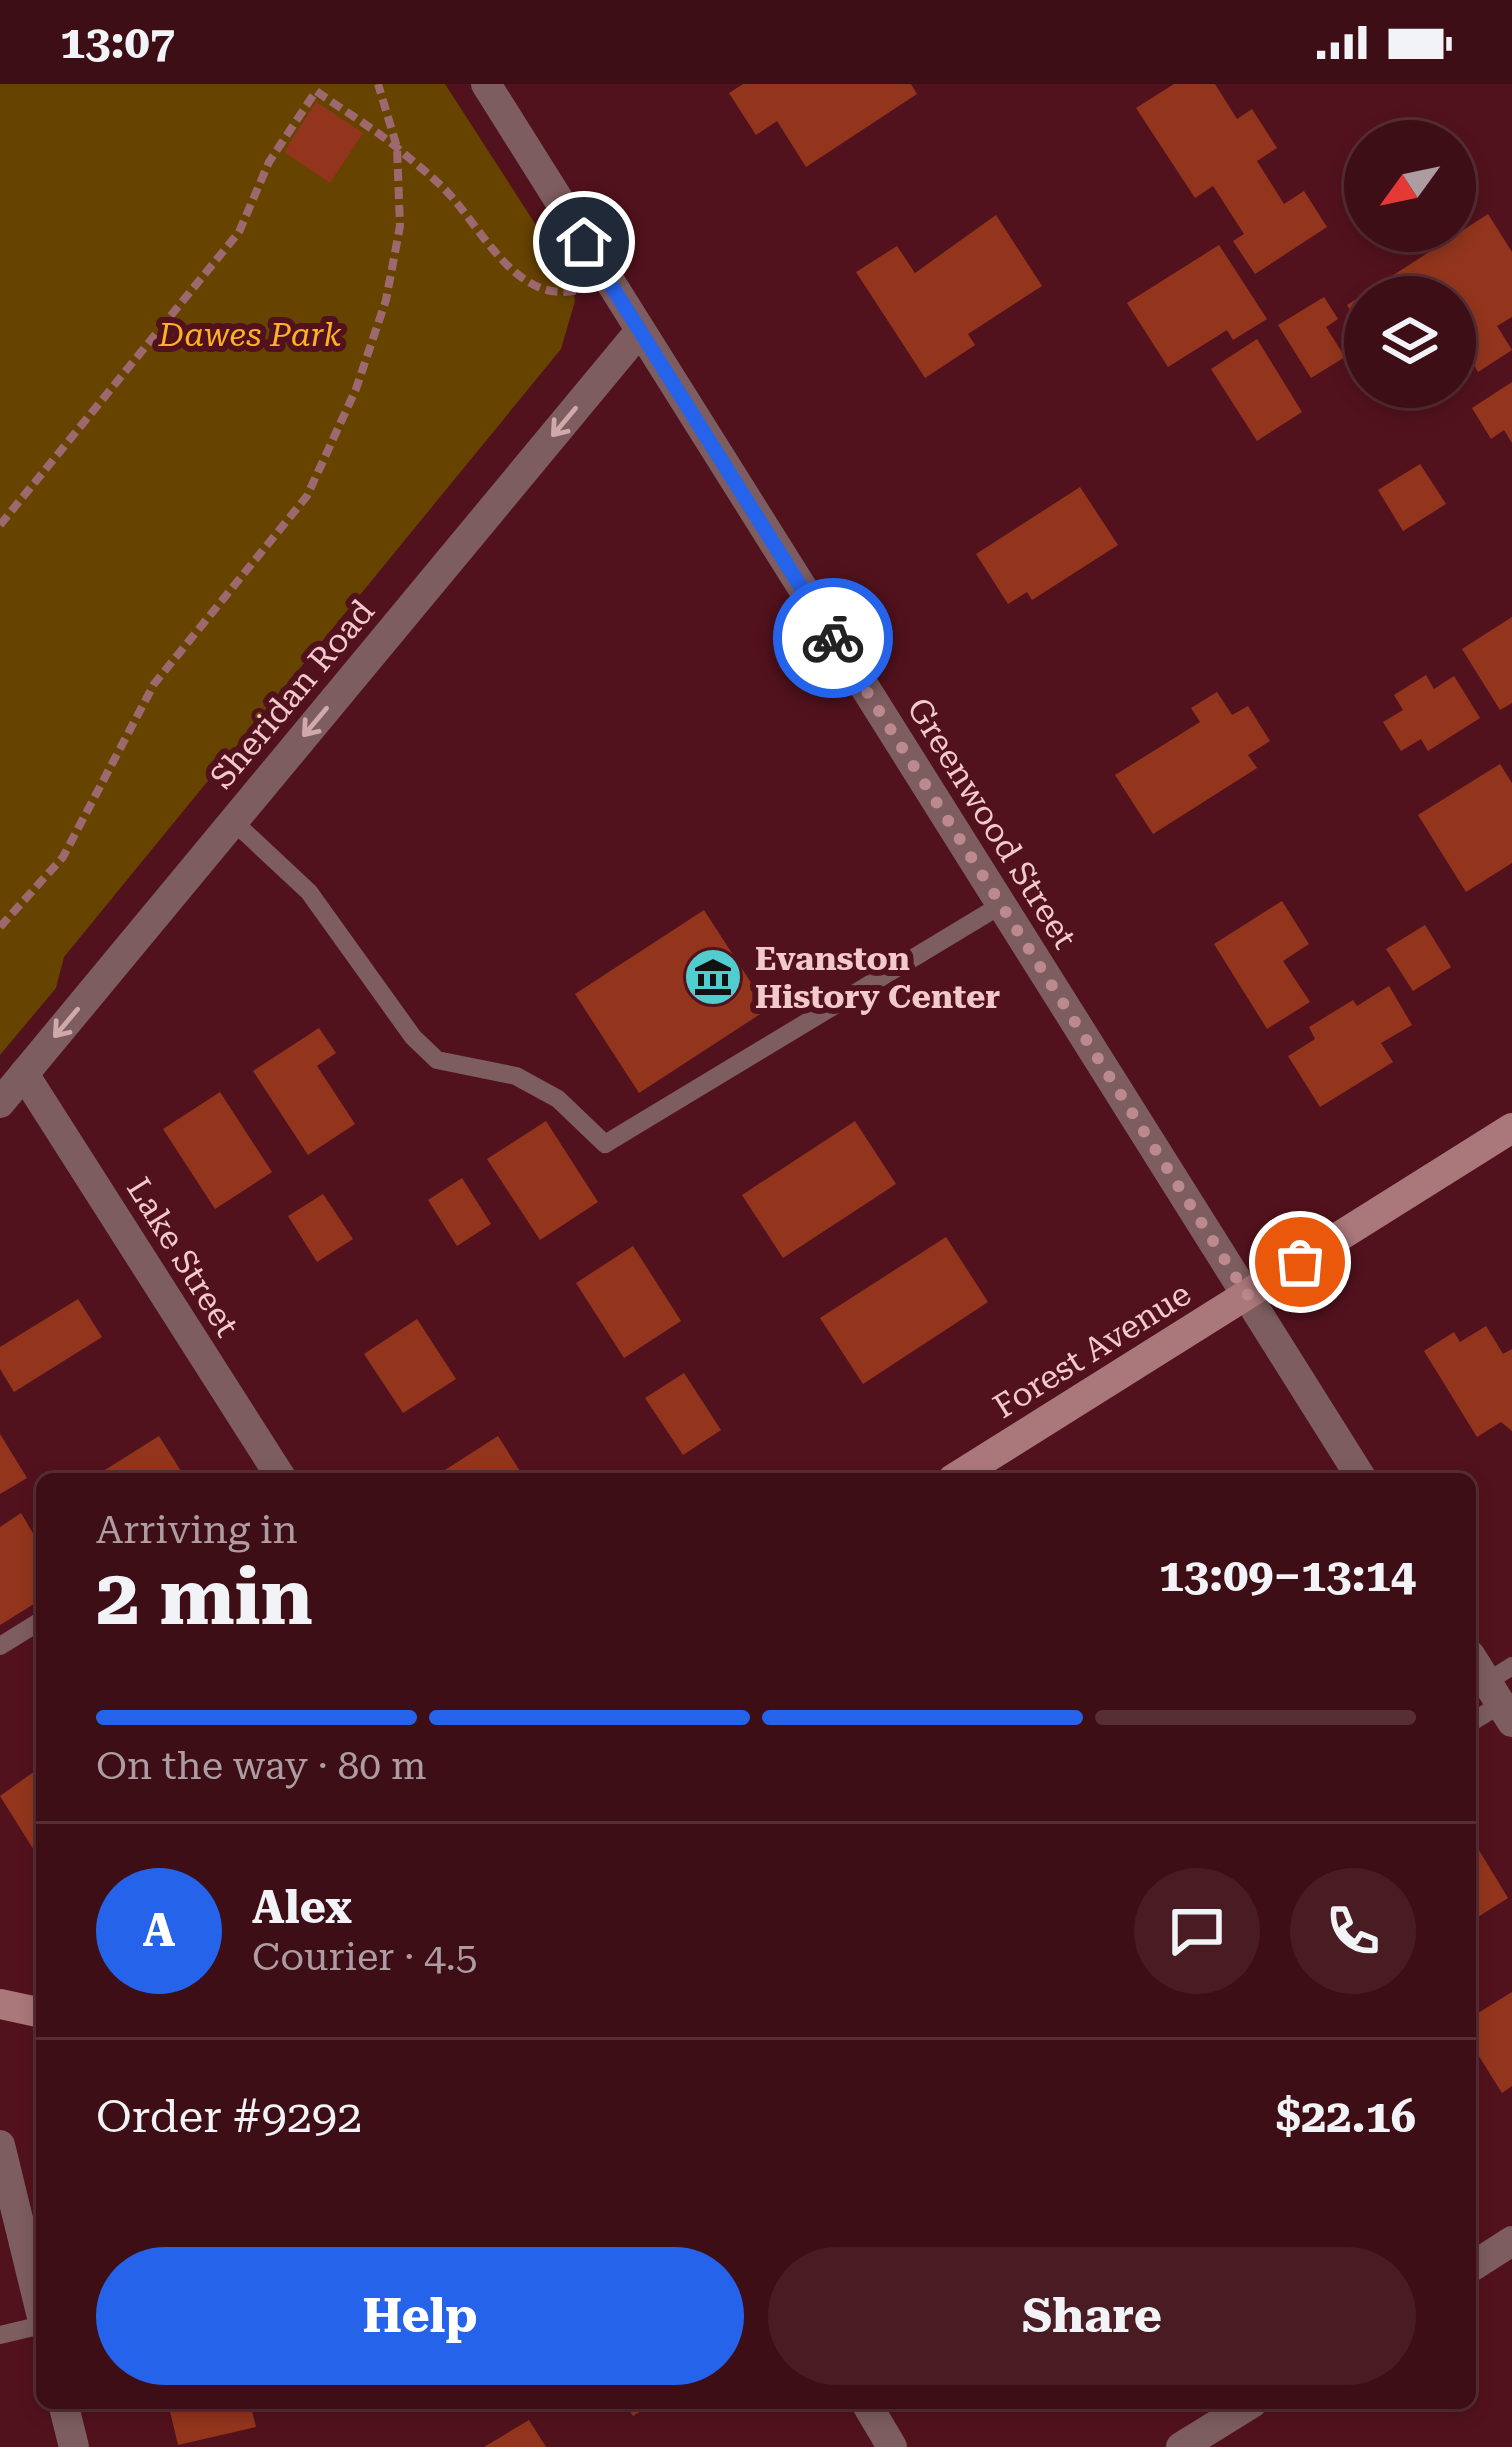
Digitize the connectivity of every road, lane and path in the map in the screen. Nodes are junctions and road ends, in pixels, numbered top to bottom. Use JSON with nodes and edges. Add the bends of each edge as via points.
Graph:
{"nodes":[{"id":1,"x":378,"y":84,"type":"edge"},
{"id":2,"x":486,"y":84,"type":"edge"},
{"id":3,"x":398,"y":147,"type":"junction"},
{"id":4,"x":608,"y":282,"type":"junction"},
{"id":5,"x":639,"y":332,"type":"junction"},
{"id":6,"x":0,"y":525,"type":"edge"},
{"id":7,"x":233,"y":821,"type":"junction"},
{"id":8,"x":1001,"y":904,"type":"junction"},
{"id":9,"x":0,"y":927,"type":"edge"},
{"id":10,"x":24,"y":1075,"type":"junction"},
{"id":11,"x":0,"y":1103,"type":"edge"},
{"id":12,"x":1512,"y":1127,"type":"edge"},
{"id":13,"x":1247,"y":1295,"type":"junction"},
{"id":14,"x":273,"y":1473,"type":"edge"},
{"id":15,"x":963,"y":1473,"type":"edge"},
{"id":16,"x":1357,"y":1473,"type":"edge"},
{"id":17,"x":36,"y":1624,"type":"edge"},
{"id":18,"x":0,"y":1646,"type":"edge"},
{"id":19,"x":1476,"y":1662,"type":"edge"},
{"id":20,"x":1503,"y":1694,"type":"edge"},
{"id":21,"x":1476,"y":1718,"type":"edge"},
{"id":22,"x":0,"y":2004,"type":"edge"},
{"id":23,"x":36,"y":2012,"type":"edge"},
{"id":24,"x":0,"y":2145,"type":"edge"},
{"id":25,"x":1512,"y":2241,"type":"edge"},
{"id":26,"x":1476,"y":2263,"type":"edge"},
{"id":27,"x":36,"y":2296,"type":"edge"},
{"id":28,"x":36,"y":2323,"type":"edge"},
{"id":29,"x":0,"y":2335,"type":"edge"},
{"id":30,"x":64,"y":2409,"type":"edge"},
{"id":31,"x":870,"y":2409,"type":"edge"},
{"id":32,"x":1242,"y":2409,"type":"edge"},
{"id":33,"x":74,"y":2447,"type":"edge"},
{"id":34,"x":892,"y":2447,"type":"edge"},
{"id":35,"x":1181,"y":2447,"type":"edge"}],
"edges":[{"from":1,"to":3,"type":"path"},
{"from":2,"to":4,"type":"street","name":"Greenwood Street"},
{"from":3,"to":4,"type":"path","via":[[451,195],[488,250],[539,287],[562,294]]},
{"from":3,"to":6,"type":"path","via":[[316,91],[269,162],[239,232]]},
{"from":3,"to":9,"type":"path","via":[[400,226],[386,300],[307,496],[154,684],[63,856]]},
{"from":4,"to":5,"type":"street","name":"Greenwood Street"},
{"from":5,"to":7,"type":"street","name":"Sheridan Road","one_way":true},
{"from":5,"to":8,"type":"street","name":"Greenwood Street"},
{"from":7,"to":8,"type":"lane","via":[[309,892],[437,1060],[516,1076],[558,1099],[605,1144]]},
{"from":7,"to":10,"type":"street","name":"Sheridan Road","one_way":true},
{"from":8,"to":13,"type":"street","name":"Greenwood Street"},
{"from":10,"to":11,"type":"street","name":"Sheridan Road"},
{"from":10,"to":14,"type":"street","name":"Lake Street"},
{"from":12,"to":13,"type":"main road","name":"Forest Avenue"},
{"from":13,"to":15,"type":"main road","name":"Forest Avenue"},
{"from":13,"to":16,"type":"street","name":"Greenwood Street"},
{"from":17,"to":18,"type":"lane"},
{"from":19,"to":20,"type":"street"},
{"from":20,"to":21,"type":"lane"},
{"from":22,"to":23,"type":"main road"},
{"from":24,"to":27,"type":"street"},
{"from":25,"to":26,"type":"street"},
{"from":28,"to":29,"type":"lane"},
{"from":30,"to":33,"type":"street"},
{"from":31,"to":34,"type":"street"},
{"from":32,"to":35,"type":"street"}]}
